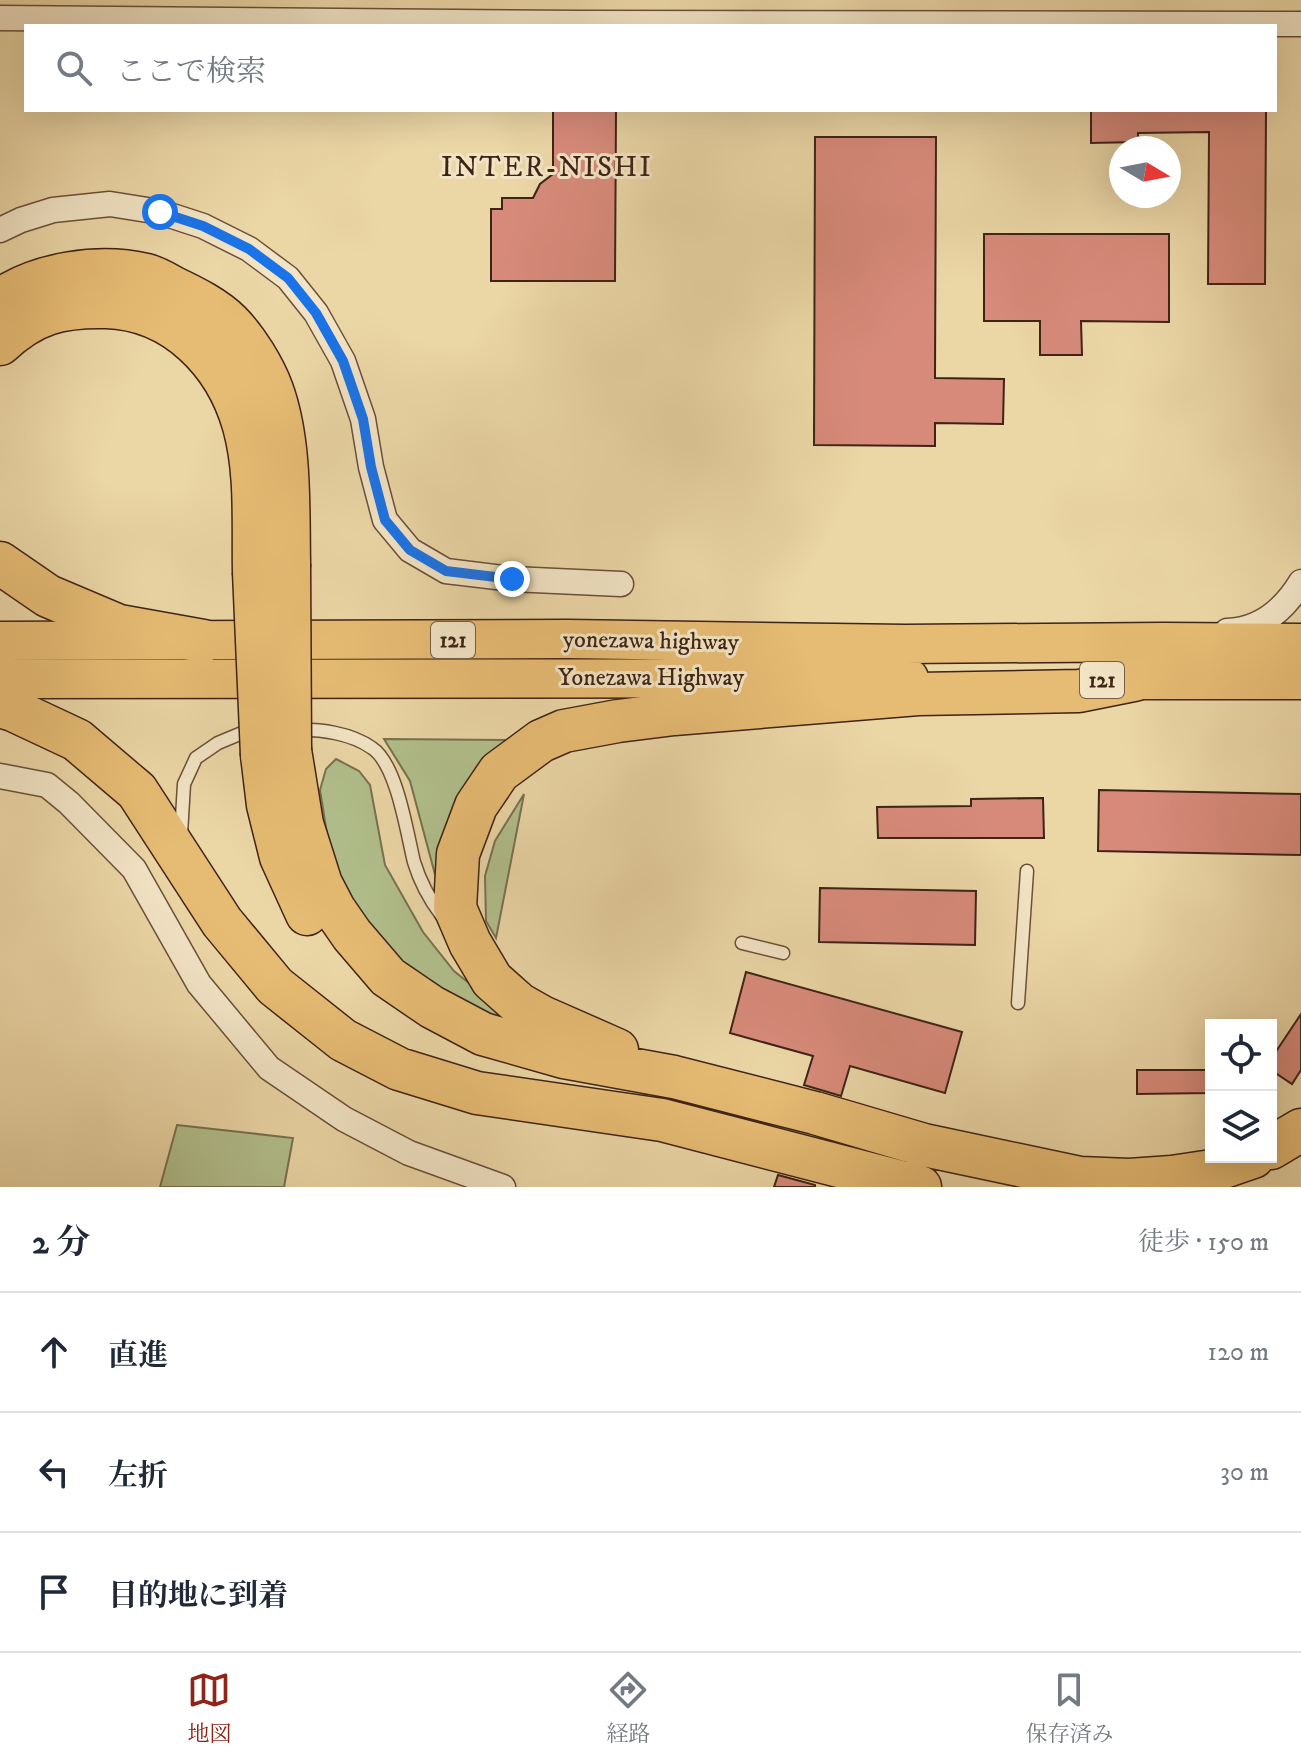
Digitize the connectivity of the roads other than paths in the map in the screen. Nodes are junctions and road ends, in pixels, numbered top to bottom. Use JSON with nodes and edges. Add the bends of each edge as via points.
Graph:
{"nodes":[{"id":1,"x":578,"y":12,"type":"edge"},
{"id":2,"x":0,"y":18,"type":"edge"},
{"id":3,"x":1301,"y":24,"type":"edge"},
{"id":4,"x":0,"y":230,"type":"edge"},
{"id":5,"x":0,"y":300,"type":"edge"},
{"id":6,"x":0,"y":344,"type":"edge"},
{"id":7,"x":0,"y":563,"type":"edge"},
{"id":8,"x":271,"y":568,"type":"junction"},
{"id":9,"x":1301,"y":582,"type":"edge"},
{"id":10,"x":621,"y":584,"type":"dead end"},
{"id":11,"x":0,"y":641,"type":"edge"},
{"id":12,"x":203,"y":641,"type":"junction"},
{"id":13,"x":1163,"y":642,"type":"junction"},
{"id":14,"x":1301,"y":643,"type":"edge"},
{"id":15,"x":0,"y":679,"type":"edge"},
{"id":16,"x":1134,"y":680,"type":"junction"},
{"id":17,"x":1301,"y":680,"type":"edge"},
{"id":18,"x":0,"y":706,"type":"edge"},
{"id":19,"x":276,"y":753,"type":"junction"},
{"id":20,"x":0,"y":776,"type":"edge"},
{"id":21,"x":182,"y":861,"type":"junction"},
{"id":22,"x":1027,"y":871,"type":"dead end"},
{"id":23,"x":470,"y":943,"type":"junction"},
{"id":24,"x":742,"y":943,"type":"dead end"},
{"id":25,"x":783,"y":953,"type":"dead end"},
{"id":26,"x":1018,"y":1003,"type":"dead end"},
{"id":27,"x":674,"y":1077,"type":"junction"},
{"id":28,"x":662,"y":1120,"type":"junction"},
{"id":29,"x":1301,"y":1130,"type":"edge"},
{"id":30,"x":1277,"y":1144,"type":"edge"},
{"id":31,"x":924,"y":1145,"type":"junction"},
{"id":32,"x":1235,"y":1163,"type":"edge"},
{"id":33,"x":909,"y":1185,"type":"edge"},
{"id":34,"x":503,"y":1187,"type":"edge"},
{"id":35,"x":1032,"y":1187,"type":"edge"}],
"edges":[{"from":1,"to":2,"type":"street"},
{"from":1,"to":3,"type":"street"},
{"from":4,"to":10,"type":"street","via":[[53,210],[110,204],[160,212],[249,249],[288,278],[316,313],[343,361],[363,419],[385,520],[410,550],[446,571]]},
{"from":5,"to":8,"type":"highway","via":[[57,275],[104,270],[147,275],[196,298],[229,323],[272,390],[283,435],[288,502]]},
{"from":6,"to":8,"type":"highway","via":[[41,315],[80,307],[150,315],[183,332],[226,383],[243,425]]},
{"from":7,"to":12,"type":"highway","via":[[48,596],[119,626]]},
{"from":8,"to":19,"type":"highway","bridge":true},
{"from":9,"to":13,"type":"street","via":[[1268,620],[1233,630],[1187,631]]},
{"from":11,"to":12,"type":"highway","name":"yonezawa highway","number":"121"},
{"from":12,"to":13,"type":"highway","name":"yonezawa highway","number":"121"},
{"from":13,"to":14,"type":"highway","name":"yonezawa highway","number":"121"},
{"from":15,"to":16,"type":"highway","name":"Yonezawa Highway","number":"121"},
{"from":16,"to":17,"type":"highway","name":"Yonezawa Highway","number":"121"},
{"from":16,"to":23,"type":"highway","via":[[1079,691],[918,694],[674,714],[564,731],[499,772],[476,806],[458,854],[455,908]]},
{"from":18,"to":21,"type":"highway","via":[[77,740],[137,791]]},
{"from":19,"to":27,"type":"highway","via":[[321,884],[352,935],[388,977],[483,1034],[564,1057]]},
{"from":19,"to":28,"type":"highway","via":[[268,805],[281,857],[308,917],[376,996],[456,1047]]},
{"from":20,"to":34,"type":"street","via":[[47,785],[134,869],[199,984],[269,1068],[344,1119],[409,1153]]},
{"from":21,"to":23,"type":"lane","via":[[184,784],[196,758],[242,733],[314,730],[348,737],[374,749],[389,770],[428,897]]},
{"from":21,"to":28,"type":"highway","via":[[222,922],[275,986],[343,1040],[399,1069],[477,1093]]},
{"from":22,"to":26,"type":"lane"},
{"from":23,"to":27,"type":"highway","via":[[492,980],[519,1004]]},
{"from":24,"to":25,"type":"lane"},
{"from":27,"to":31,"type":"highway"},
{"from":28,"to":33,"type":"highway"},
{"from":29,"to":30,"type":"highway"},
{"from":31,"to":32,"type":"highway","via":[[1080,1178],[1172,1177]]},
{"from":31,"to":35,"type":"highway"}]}
